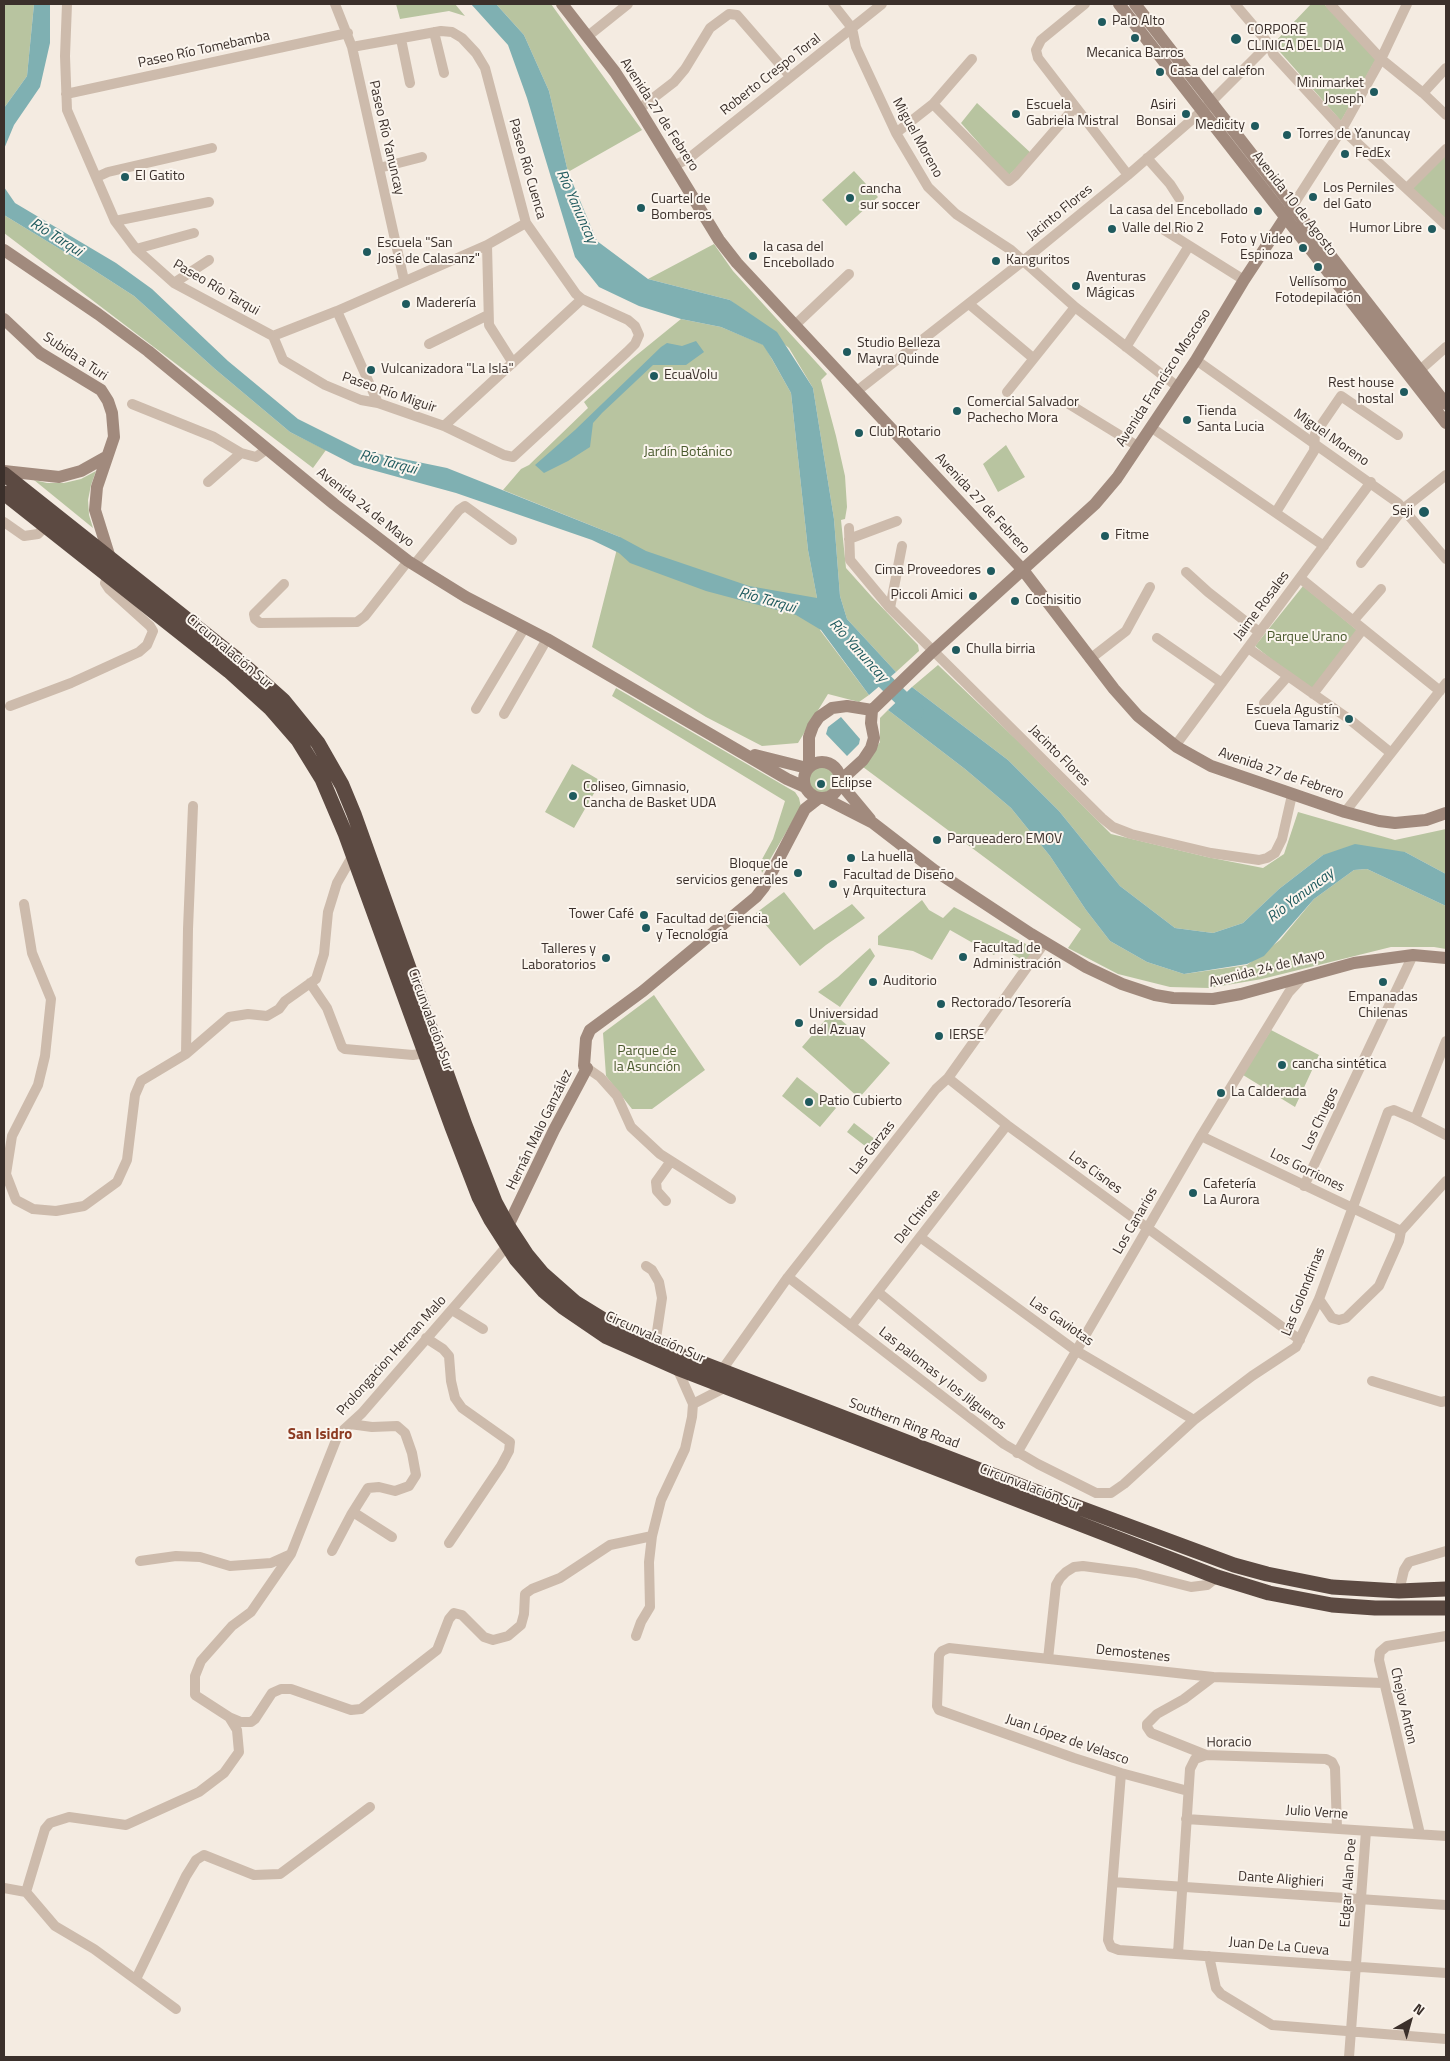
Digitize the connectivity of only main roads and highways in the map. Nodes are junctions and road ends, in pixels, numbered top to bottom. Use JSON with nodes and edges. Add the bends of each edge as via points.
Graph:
{"nodes":[{"id":1,"x":562,"y":4,"type":"edge"},
{"id":2,"x":1119,"y":4,"type":"edge"},
{"id":3,"x":1135,"y":4,"type":"edge"},
{"id":4,"x":1207,"y":105,"type":"junction"},
{"id":5,"x":1289,"y":212,"type":"junction"},
{"id":6,"x":4,"y":250,"type":"edge"},
{"id":7,"x":4,"y":319,"type":"edge"},
{"id":8,"x":1446,"y":404,"type":"edge"},
{"id":9,"x":1446,"y":423,"type":"edge"},
{"id":10,"x":106,"y":457,"type":"junction"},
{"id":11,"x":4,"y":473,"type":"edge"},
{"id":12,"x":4,"y":493,"type":"edge"},
{"id":13,"x":110,"y":558,"type":"junction"},
{"id":14,"x":1023,"y":570,"type":"junction"},
{"id":15,"x":872,"y":710,"type":"junction"},
{"id":16,"x":736,"y":749,"type":"junction"},
{"id":17,"x":808,"y":767,"type":"junction"},
{"id":18,"x":840,"y":782,"type":"junction"},
{"id":19,"x":805,"y":788,"type":"junction"},
{"id":20,"x":821,"y":798,"type":"junction"},
{"id":21,"x":805,"y":809,"type":"junction"},
{"id":22,"x":1446,"y":814,"type":"edge"},
{"id":23,"x":873,"y":823,"type":"junction"},
{"id":24,"x":1446,"y":958,"type":"edge"},
{"id":25,"x":508,"y":1226,"type":"junction"},
{"id":26,"x":1446,"y":1589,"type":"edge"},
{"id":27,"x":1446,"y":1608,"type":"edge"}],
"edges":[{"from":1,"to":14,"type":"main road","name":"Avenida 27 de Febrero","via":[[640,109],[719,240],[737,263]]},
{"from":2,"to":4,"type":"main road","name":"Avenida 10 de Agosto"},
{"from":3,"to":4,"type":"main road","name":"Avenida 10 de Agosto"},
{"from":4,"to":5,"type":"main road","name":"Avenida 10 de Agosto"},
{"from":5,"to":8,"type":"main road","name":"Avenida 10 de Agosto"},
{"from":5,"to":9,"type":"main road","name":"Avenida 10 de Agosto"},
{"from":5,"to":14,"type":"main road","name":"Avenida Francisco Moscoso","via":[[1117,478],[1095,504]]},
{"from":6,"to":16,"type":"main road","name":"Avenida 24 de Mayo","via":[[148,350],[411,563]]},
{"from":7,"to":10,"type":"main road","name":"Subida a Turi","via":[[40,353],[101,390],[112,413],[114,426],[114,437]]},
{"from":10,"to":11,"type":"main road","via":[[82,471],[59,477]]},
{"from":10,"to":13,"type":"main road","name":"Subida a Turi","via":[[95,510]]},
{"from":11,"to":13,"type":"highway","name":"Circunvalación Sur"},
{"from":12,"to":27,"type":"highway","name":"Circunvalación Sur","via":[[229,671],[293,732],[322,779],[353,854],[469,1174],[490,1220],[527,1273],[576,1317],[607,1337],[677,1368],[1217,1577],[1269,1593],[1332,1605]]},
{"from":13,"to":25,"type":"highway","name":"Circunvalación Sur","via":[[270,688],[296,714],[330,763],[354,814],[484,1177]]},
{"from":14,"to":15,"type":"main road","name":"Avenida Francisco Moscoso"},
{"from":14,"to":22,"type":"main road","name":"Avenida 27 de Febrero","via":[[1138,716],[1175,746],[1211,766],[1379,821],[1409,823]]},
{"from":15,"to":17,"type":"main road","via":[[847,706],[832,708],[819,717],[809,738]]},
{"from":15,"to":18,"type":"main road","via":[[874,738],[871,748]]},
{"from":16,"to":17,"type":"main road","name":"Avenida 24 de Mayo"},
{"from":16,"to":19,"type":"main road","name":"Avenida 24 de Mayo"},
{"from":17,"to":18,"type":"main road","via":[[816,762],[829,763],[836,768]]},
{"from":17,"to":19,"type":"main road","via":[[803,778]]},
{"from":18,"to":20,"type":"main road","via":[[835,793]]},
{"from":18,"to":23,"type":"main road","name":"Avenida 24 de Mayo"},
{"from":19,"to":20,"type":"main road"},
{"from":19,"to":21,"type":"main road","name":"Hernán Malo Ganzález"},
{"from":20,"to":21,"type":"main road","name":"Hernán Malo Ganzález"},
{"from":20,"to":23,"type":"main road","name":"Avenida 24 de Mayo"},
{"from":21,"to":25,"type":"main road","name":"Hernán Malo Ganzález","via":[[756,897],[643,991],[590,1030],[586,1039],[584,1066],[587,1068]]},
{"from":23,"to":24,"type":"main road","name":"Avenida 24 de Mayo","via":[[934,870],[1045,942],[1105,977],[1139,990],[1173,998],[1213,999],[1354,963],[1413,955]]},
{"from":25,"to":26,"type":"highway","name":"Southern Ring Road","via":[[527,1255],[560,1290],[603,1320],[655,1345],[1234,1565],[1332,1587],[1399,1591]]}]}
